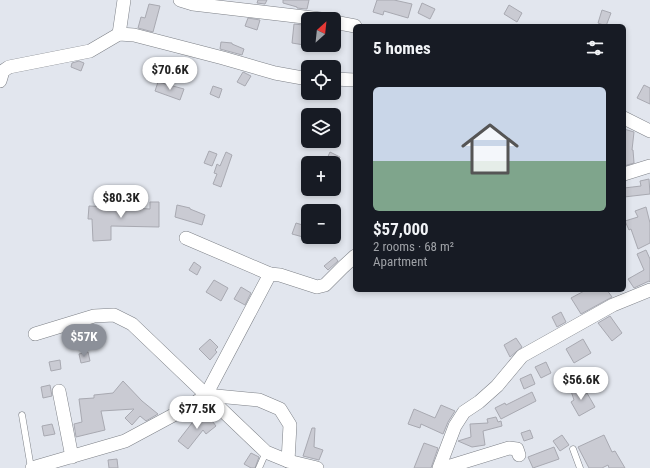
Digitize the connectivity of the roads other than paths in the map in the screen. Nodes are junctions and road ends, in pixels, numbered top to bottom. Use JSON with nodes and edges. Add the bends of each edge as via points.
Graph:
{"nodes":[{"id":1,"x":124,"y":0,"type":"edge"},
{"id":2,"x":180,"y":0,"type":"edge"},
{"id":3,"x":249,"y":5,"type":"edge"},
{"id":4,"x":301,"y":15,"type":"edge"},
{"id":5,"x":341,"y":23,"type":"edge"},
{"id":6,"x":353,"y":26,"type":"edge"},
{"id":7,"x":119,"y":34,"type":"junction"},
{"id":8,"x":301,"y":78,"type":"edge"},
{"id":9,"x":341,"y":80,"type":"edge"},
{"id":10,"x":353,"y":80,"type":"edge"},
{"id":11,"x":0,"y":81,"type":"edge"},
{"id":12,"x":626,"y":119,"type":"edge"},
{"id":13,"x":650,"y":131,"type":"edge"},
{"id":14,"x":650,"y":166,"type":"edge"},
{"id":15,"x":626,"y":173,"type":"edge"},
{"id":16,"x":186,"y":238,"type":"dead end"},
{"id":17,"x":353,"y":258,"type":"edge"},
{"id":18,"x":270,"y":274,"type":"junction"},
{"id":19,"x":650,"y":290,"type":"edge"},
{"id":20,"x":35,"y":334,"type":"dead end"},
{"id":21,"x":59,"y":391,"type":"dead end"},
{"id":22,"x":206,"y":395,"type":"junction"},
{"id":23,"x":22,"y":415,"type":"dead end"},
{"id":24,"x":573,"y":449,"type":"dead end"},
{"id":25,"x":266,"y":452,"type":"junction"},
{"id":26,"x":519,"y":455,"type":"dead end"},
{"id":27,"x":72,"y":457,"type":"junction"},
{"id":28,"x":288,"y":461,"type":"junction"},
{"id":29,"x":32,"y":468,"type":"edge"},
{"id":30,"x":259,"y":468,"type":"edge"},
{"id":31,"x":317,"y":468,"type":"edge"},
{"id":32,"x":439,"y":468,"type":"edge"},
{"id":33,"x":444,"y":468,"type":"edge"},
{"id":34,"x":580,"y":468,"type":"edge"}],
"edges":[{"from":1,"to":7,"type":"street"},
{"from":2,"to":3,"type":"street","via":[[193,4]]},
{"from":3,"to":4,"type":"street"},
{"from":5,"to":6,"type":"street"},
{"from":7,"to":8,"type":"street","via":[[134,35]]},
{"from":7,"to":11,"type":"street","via":[[90,51],[9,67],[3,71]]},
{"from":9,"to":10,"type":"street"},
{"from":12,"to":13,"type":"street"},
{"from":14,"to":15,"type":"street"},
{"from":16,"to":18,"type":"street"},
{"from":17,"to":18,"type":"street","via":[[325,286],[318,287]]},
{"from":18,"to":22,"type":"street"},
{"from":19,"to":32,"type":"street","via":[[613,305],[522,356],[497,386],[464,412],[455,426]]},
{"from":20,"to":22,"type":"street","via":[[94,316],[114,315],[132,324]]},
{"from":21,"to":27,"type":"street"},
{"from":22,"to":25,"type":"street"},
{"from":22,"to":27,"type":"street","via":[[125,441]]},
{"from":22,"to":28,"type":"street","via":[[258,400],[280,409],[290,425]]},
{"from":23,"to":29,"type":"lane"},
{"from":24,"to":34,"type":"lane"},
{"from":25,"to":28,"type":"street"},
{"from":25,"to":30,"type":"lane"},
{"from":26,"to":33,"type":"street","via":[[516,449],[509,448]]},
{"from":27,"to":29,"type":"street"},
{"from":28,"to":31,"type":"street"}]}
